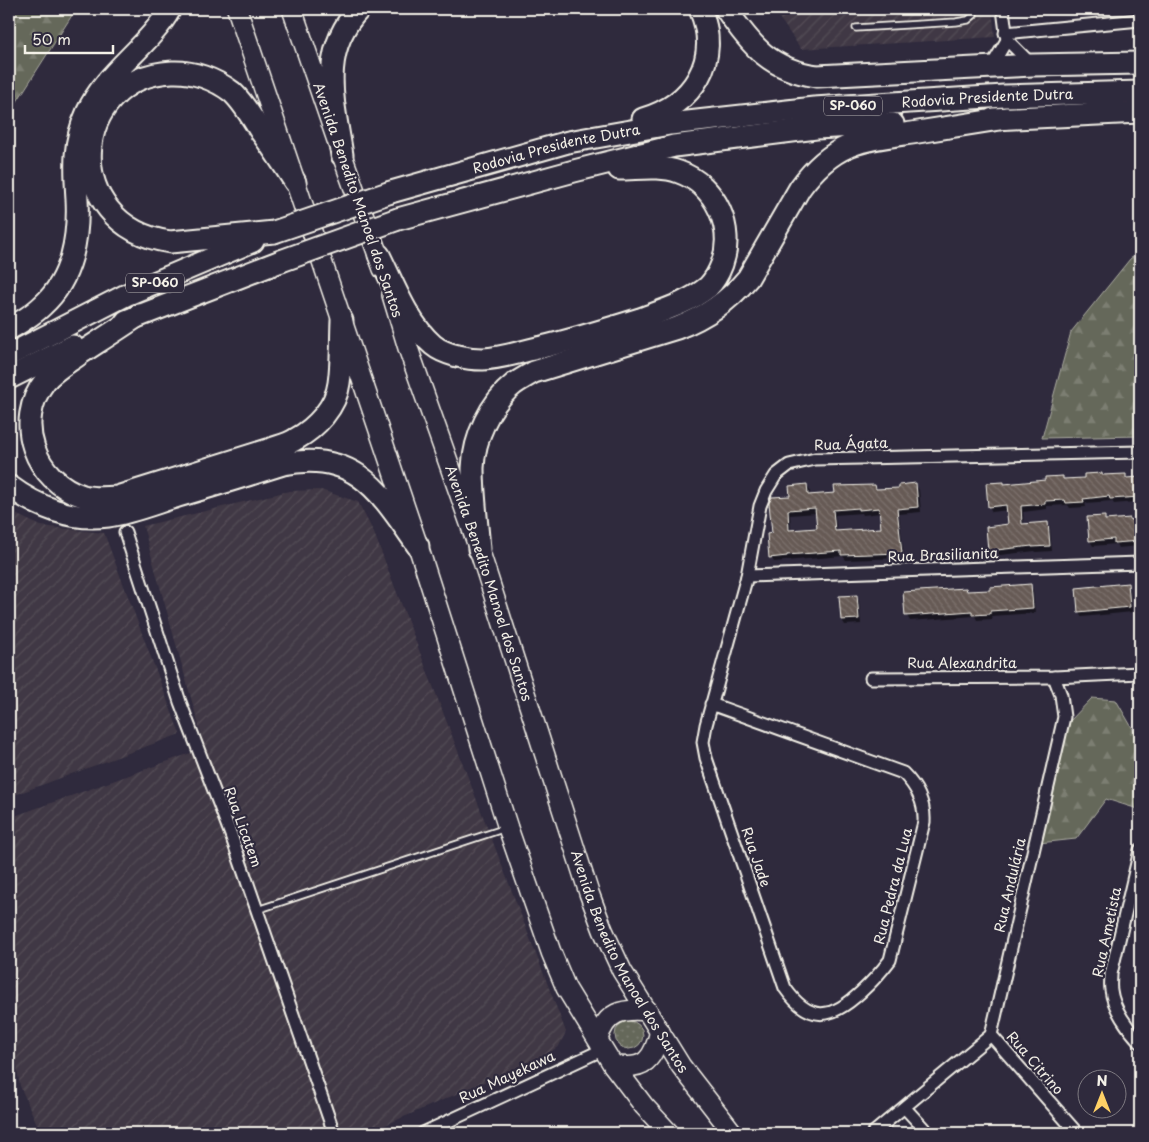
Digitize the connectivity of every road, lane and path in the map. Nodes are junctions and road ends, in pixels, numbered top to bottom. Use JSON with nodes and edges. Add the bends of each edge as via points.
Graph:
{"nodes":[{"id":1,"x":170,"y":9,"type":"edge"},
{"id":2,"x":237,"y":9,"type":"edge"},
{"id":3,"x":292,"y":9,"type":"edge"},
{"id":4,"x":359,"y":9,"type":"edge"},
{"id":5,"x":700,"y":9,"type":"edge"},
{"id":6,"x":726,"y":9,"type":"edge"},
{"id":7,"x":974,"y":9,"type":"edge"},
{"id":8,"x":1003,"y":9,"type":"edge"},
{"id":9,"x":1140,"y":20,"type":"edge"},
{"id":10,"x":856,"y":28,"type":"dead end"},
{"id":11,"x":1006,"y":36,"type":"junction"},
{"id":12,"x":1140,"y":63,"type":"edge"},
{"id":13,"x":1032,"y":65,"type":"junction"},
{"id":14,"x":991,"y":67,"type":"junction"},
{"id":15,"x":1140,"y":92,"type":"edge"},
{"id":16,"x":1140,"y":112,"type":"edge"},
{"id":17,"x":1006,"y":118,"type":"junction"},
{"id":18,"x":568,"y":142,"type":"junction"},
{"id":19,"x":342,"y":155,"type":"junction"},
{"id":20,"x":574,"y":171,"type":"junction"},
{"id":21,"x":295,"y":182,"type":"junction"},
{"id":22,"x":274,"y":232,"type":"junction"},
{"id":23,"x":379,"y":255,"type":"junction"},
{"id":24,"x":139,"y":315,"type":"junction"},
{"id":25,"x":342,"y":321,"type":"junction"},
{"id":26,"x":9,"y":329,"type":"edge"},
{"id":27,"x":9,"y":356,"type":"edge"},
{"id":28,"x":9,"y":378,"type":"edge"},
{"id":29,"x":1140,"y":452,"type":"edge"},
{"id":30,"x":9,"y":486,"type":"edge"},
{"id":31,"x":125,"y":532,"type":"dead end"},
{"id":32,"x":418,"y":546,"type":"junction"},
{"id":33,"x":479,"y":549,"type":"junction"},
{"id":34,"x":1140,"y":563,"type":"edge"},
{"id":35,"x":747,"y":576,"type":"junction"},
{"id":36,"x":1140,"y":673,"type":"edge"},
{"id":37,"x":1054,"y":677,"type":"junction"},
{"id":38,"x":871,"y":678,"type":"dead end"},
{"id":39,"x":711,"y":704,"type":"junction"},
{"id":40,"x":508,"y":828,"type":"junction"},
{"id":41,"x":1140,"y":850,"type":"edge"},
{"id":42,"x":257,"y":910,"type":"junction"},
{"id":43,"x":806,"y":1010,"type":"joint"},
{"id":44,"x":648,"y":1011,"type":"junction"},
{"id":45,"x":660,"y":1031,"type":"junction"},
{"id":46,"x":991,"y":1035,"type":"junction"},
{"id":47,"x":1140,"y":1042,"type":"edge"},
{"id":48,"x":605,"y":1051,"type":"junction"},
{"id":49,"x":905,"y":1108,"type":"junction"},
{"id":50,"x":334,"y":1133,"type":"edge"},
{"id":51,"x":423,"y":1133,"type":"edge"},
{"id":52,"x":669,"y":1133,"type":"edge"},
{"id":53,"x":733,"y":1133,"type":"edge"},
{"id":54,"x":873,"y":1133,"type":"edge"},
{"id":55,"x":928,"y":1133,"type":"edge"},
{"id":56,"x":1078,"y":1133,"type":"edge"}],
"edges":[{"from":1,"to":26,"type":"highway","via":[[93,101],[82,128],[76,156],[76,218],[70,264],[50,298]]},
{"from":2,"to":21,"type":"main road"},
{"from":3,"to":19,"type":"main road","name":"Avenida Benedito Manoel dos Santos"},
{"from":4,"to":19,"type":"highway","via":[[344,30],[332,64],[332,88]]},
{"from":5,"to":18,"type":"highway","via":[[706,27],[705,60],[697,80],[684,97],[657,115]]},
{"from":6,"to":14,"type":"highway","via":[[759,52],[782,66],[807,75],[828,77]]},
{"from":7,"to":10,"type":"lane","via":[[974,15],[968,20]]},
{"from":8,"to":11,"type":"street"},
{"from":9,"to":11,"type":"street"},
{"from":11,"to":13,"type":"street"},
{"from":11,"to":14,"type":"street"},
{"from":12,"to":13,"type":"highway"},
{"from":13,"to":14,"type":"highway"},
{"from":15,"to":18,"type":"highway","name":"Rodovia Presidente Dutra","number":"SP-060","via":[[1004,96],[814,108],[670,124]]},
{"from":16,"to":17,"type":"highway","name":"Rodovia Presidente Dutra","number":"SP-060"},
{"from":17,"to":20,"type":"highway","name":"Rodovia Presidente Dutra","number":"SP-060","via":[[806,130],[674,146]]},
{"from":17,"to":33,"type":"highway","via":[[873,139],[837,152],[807,177],[748,278],[717,308],[677,328],[534,372],[514,385],[495,404],[483,425],[476,451],[473,467]]},
{"from":18,"to":22,"type":"highway","name":"Rodovia Presidente Dutra","number":"SP-060","bridge":true,"via":[[391,192]]},
{"from":19,"to":23,"type":"main road","name":"Avenida Benedito Manoel dos Santos"},
{"from":20,"to":23,"type":"highway","via":[[659,168],[680,172],[698,182],[713,197],[725,226],[724,258],[709,286],[677,306],[596,334],[483,359],[456,356],[434,346],[414,323]]},
{"from":20,"to":24,"type":"highway","name":"Rodovia Presidente Dutra","number":"SP-060","bridge":true,"via":[[398,219]]},
{"from":21,"to":22,"type":"highway","via":[[240,100],[201,76],[178,72],[144,78],[113,99],[98,120],[90,158],[94,183],[113,215],[133,231],[170,242]]},
{"from":21,"to":25,"type":"main road"},
{"from":22,"to":27,"type":"highway","name":"Rodovia Presidente Dutra","number":"SP-060","via":[[128,294]]},
{"from":23,"to":33,"type":"main road","name":"Avenida Benedito Manoel dos Santos"},
{"from":24,"to":25,"type":"highway","via":[[56,371],[44,383],[34,402],[30,434],[36,455],[64,488],[84,496],[122,496],[296,440],[315,426],[336,396]]},
{"from":24,"to":28,"type":"highway","name":"Rodovia Presidente Dutra","number":"SP-060"},
{"from":25,"to":32,"type":"main road"},
{"from":29,"to":35,"type":"street","name":"Rua Ágata","via":[[814,459],[789,466],[776,475],[766,490]]},
{"from":30,"to":32,"type":"highway","via":[[47,508],[76,516],[98,517],[130,511],[283,464],[322,461],[347,468],[369,482],[386,500]]},
{"from":31,"to":42,"type":"street","name":"Rua Licatem","via":[[180,702]]},
{"from":32,"to":40,"type":"main road"},
{"from":33,"to":44,"type":"main road","name":"Avenida Benedito Manoel dos Santos","via":[[589,892],[622,971]]},
{"from":34,"to":35,"type":"street","name":"Rua Brasilianita"},
{"from":35,"to":39,"type":"street","name":"Rua Ágata"},
{"from":36,"to":37,"type":"street"},
{"from":37,"to":38,"type":"street","name":"Rua Alexandrita"},
{"from":37,"to":46,"type":"street","name":"Rua Andulária","via":[[1064,717]]},
{"from":39,"to":43,"type":"street","name":"Rua Jade","via":[[703,742],[706,758],[785,988],[794,1002]]},
{"from":39,"to":43,"type":"street","name":"Rua Pedra da Lua","via":[[903,773],[919,795],[924,822],[890,960],[881,973],[838,1011],[824,1014]]},
{"from":40,"to":42,"type":"lane"},
{"from":40,"to":48,"type":"main road","via":[[566,988]]},
{"from":41,"to":47,"type":"street","name":"Rua Ametista","via":[[1111,974],[1111,990],[1116,1007]]},
{"from":42,"to":50,"type":"street","name":"Rua Licatem"},
{"from":44,"to":45,"type":"main road","name":"Avenida Benedito Manoel dos Santos"},
{"from":44,"to":48,"type":"main road","via":[[619,1012],[607,1020],[600,1031]]},
{"from":45,"to":48,"type":"main road","via":[[654,1051],[646,1062],[635,1067],[627,1068]]},
{"from":45,"to":53,"type":"main road","name":"Avenida Benedito Manoel dos Santos","via":[[681,1066]]},
{"from":46,"to":49,"type":"street"},
{"from":46,"to":56,"type":"street","name":"Rua Citrino"},
{"from":48,"to":51,"type":"street","name":"Rua Mayekawa"},
{"from":48,"to":52,"type":"main road","via":[[644,1106]]},
{"from":49,"to":54,"type":"street"},
{"from":49,"to":55,"type":"street"}]}
